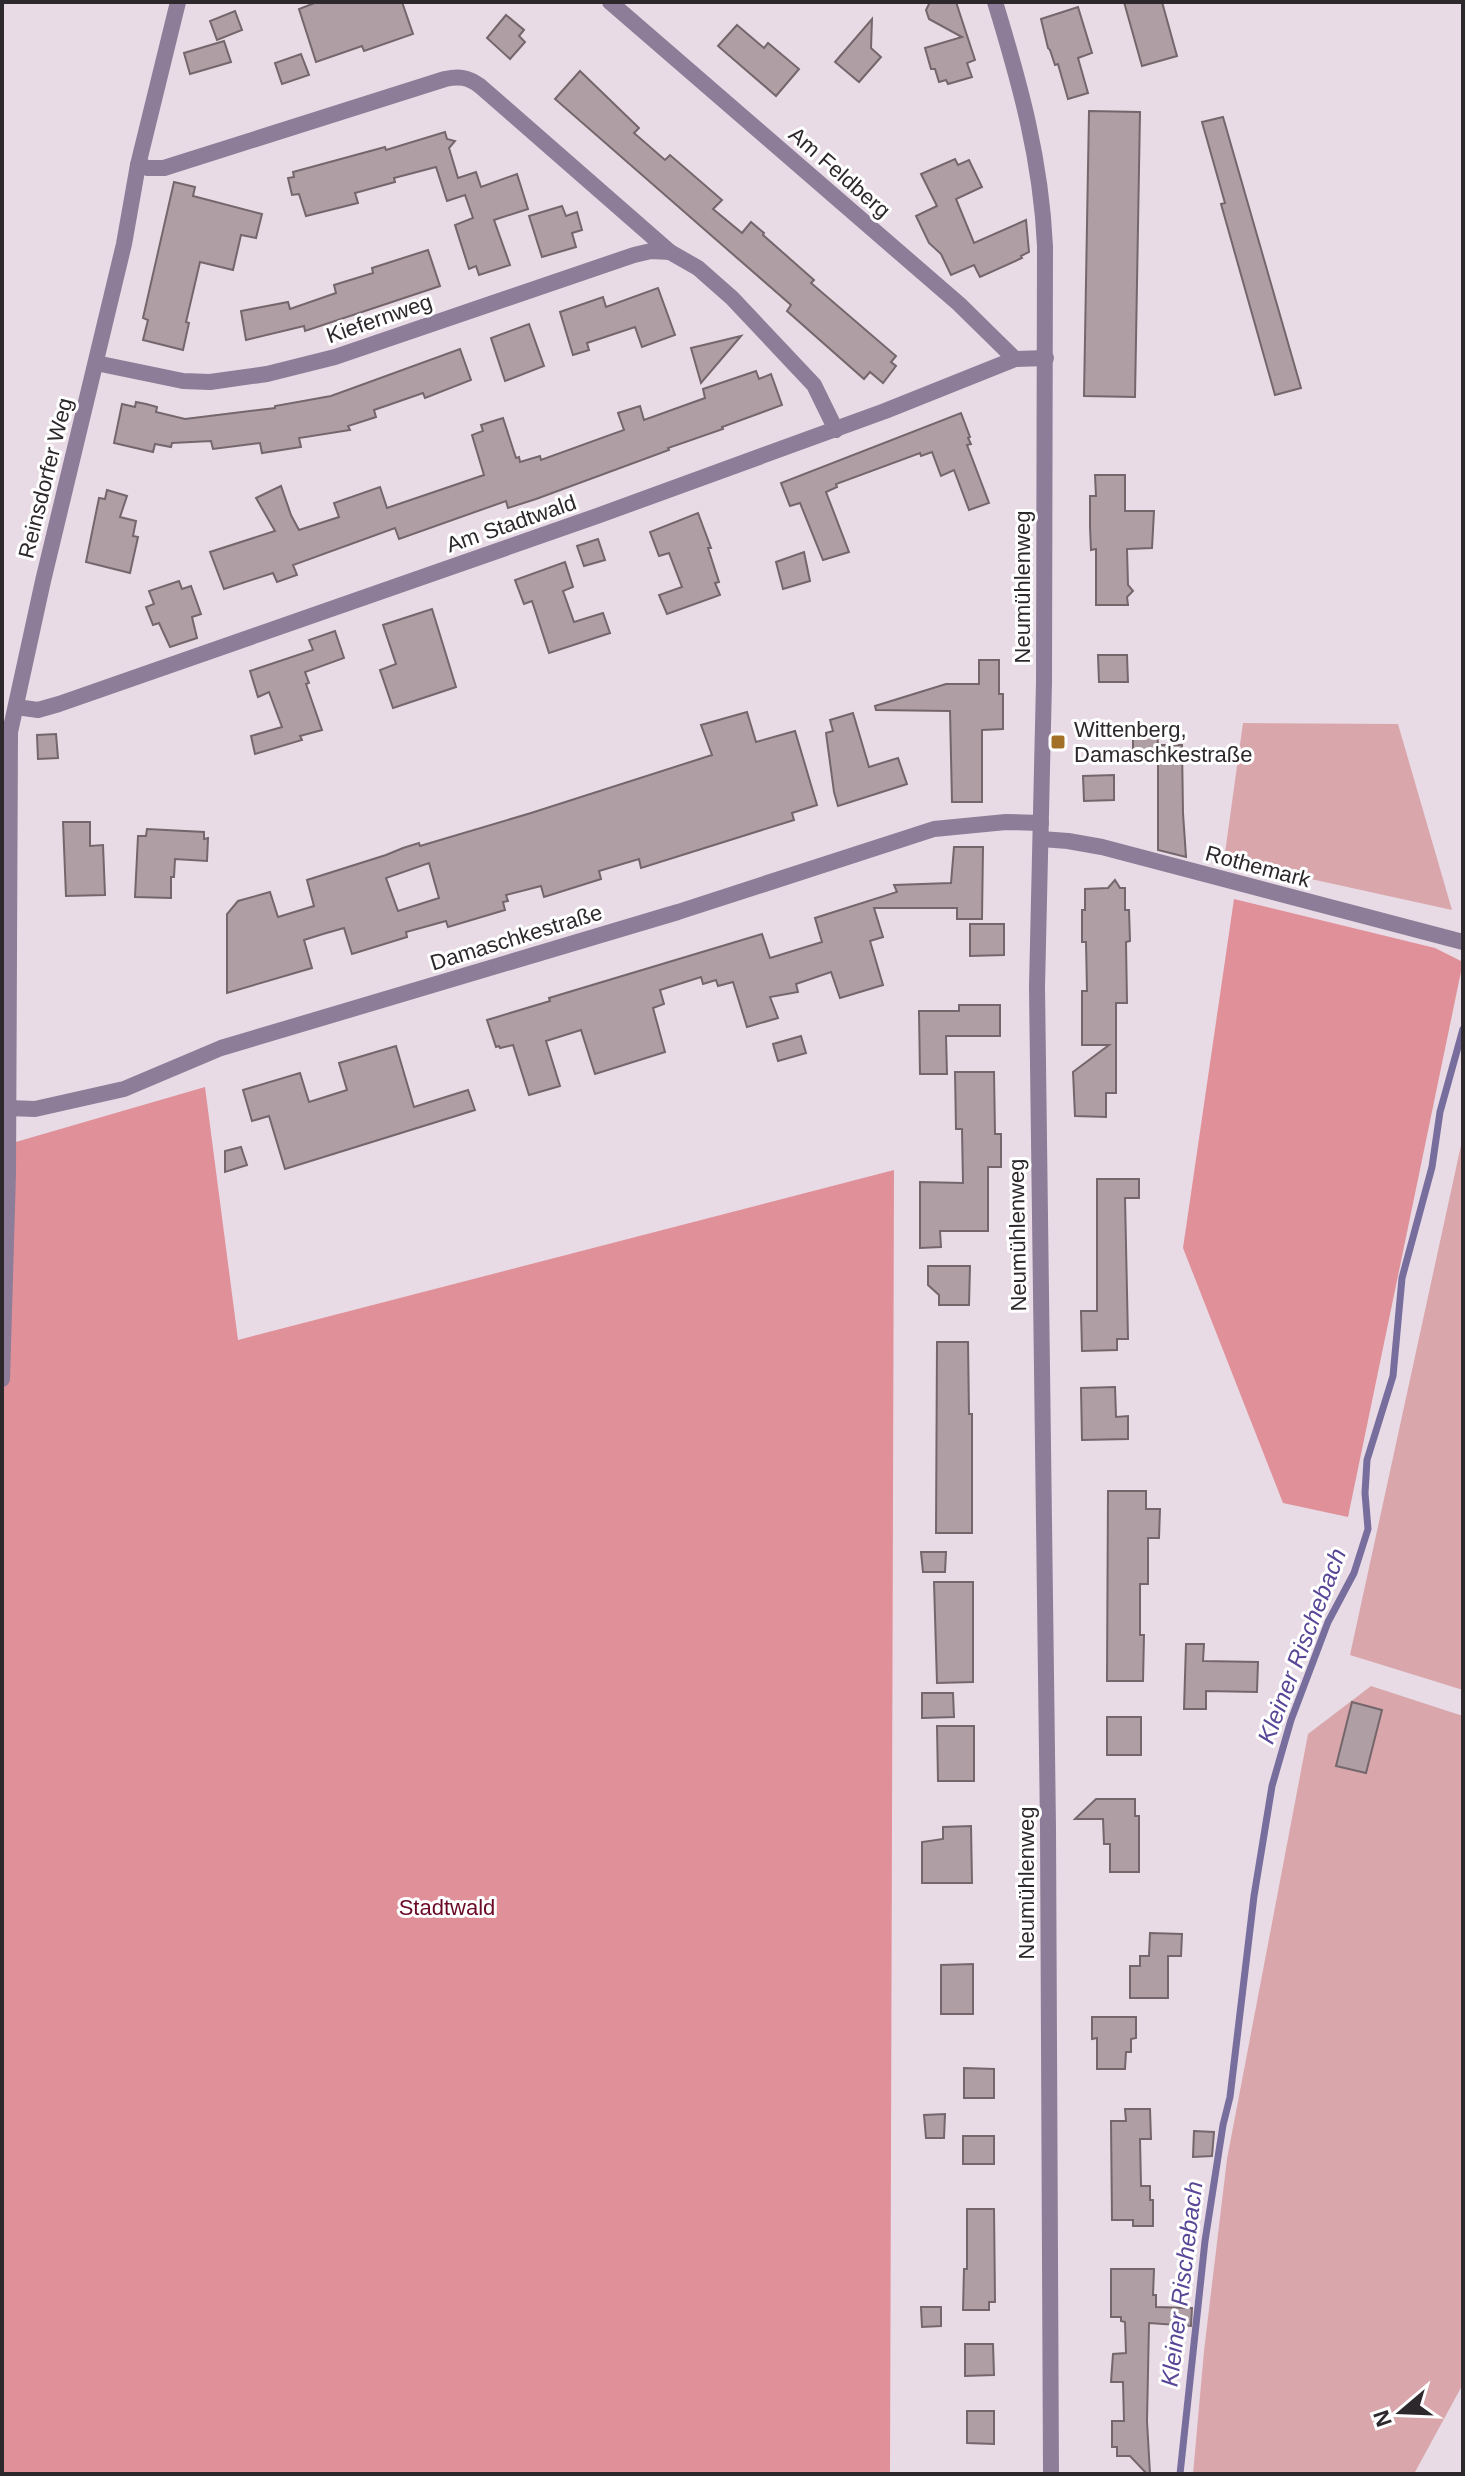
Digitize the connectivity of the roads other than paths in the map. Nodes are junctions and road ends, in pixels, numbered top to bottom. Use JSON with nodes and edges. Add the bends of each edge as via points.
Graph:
{"nodes":[{"id":1,"x":178,"y":2,"type":"edge"},
{"id":2,"x":610,"y":2,"type":"edge"},
{"id":3,"x":995,"y":2,"type":"edge"},
{"id":4,"x":138,"y":165,"type":"junction"},
{"id":5,"x":670,"y":252,"type":"junction"},
{"id":6,"x":1046,"y":358,"type":"junction"},
{"id":7,"x":1015,"y":359,"type":"junction"},
{"id":8,"x":96,"y":363,"type":"junction"},
{"id":9,"x":836,"y":430,"type":"junction"},
{"id":10,"x":16,"y":707,"type":"junction"},
{"id":11,"x":1041,"y":831,"type":"junction"},
{"id":12,"x":1463,"y":942,"type":"edge"},
{"id":13,"x":8,"y":1108,"type":"junction"},
{"id":14,"x":2,"y":1379,"type":"edge"},
{"id":15,"x":1051,"y":2474,"type":"edge"}],
"edges":[{"from":1,"to":4,"type":"street","name":"Reinsdorfer Weg"},
{"from":2,"to":7,"type":"street","name":"Am Feldberg","via":[[959,304]]},
{"from":3,"to":6,"type":"street","name":"Neumühlenweg","via":[[1024,97],[1040,178]]},
{"from":4,"to":5,"type":"street","via":[[164,168],[445,79],[469,78]]},
{"from":4,"to":8,"type":"street","name":"Reinsdorfer Weg"},
{"from":5,"to":8,"type":"street","name":"Kiefernweg","via":[[634,255],[335,357],[253,376],[183,381]]},
{"from":5,"to":9,"type":"street","via":[[732,298],[814,385]]},
{"from":6,"to":7,"type":"street"},
{"from":6,"to":11,"type":"street","name":"Neumühlenweg"},
{"from":7,"to":9,"type":"street","name":"Am Stadtwald"},
{"from":8,"to":10,"type":"street","name":"Reinsdorfer Weg"},
{"from":9,"to":10,"type":"street","name":"Am Stadtwald","via":[[59,704],[38,710]]},
{"from":10,"to":13,"type":"street","name":"Reinsdorfer Weg","via":[[10,732]]},
{"from":11,"to":12,"type":"street","name":"Rothemark"},
{"from":11,"to":13,"type":"street","name":"Damaschkestraße","via":[[1006,822],[934,829],[678,912],[221,1048],[124,1089],[35,1109]]},
{"from":11,"to":15,"type":"street","name":"Neumühlenweg","via":[[1037,1003]]},
{"from":13,"to":14,"type":"street","name":"Reinsdorfer Weg"}]}
